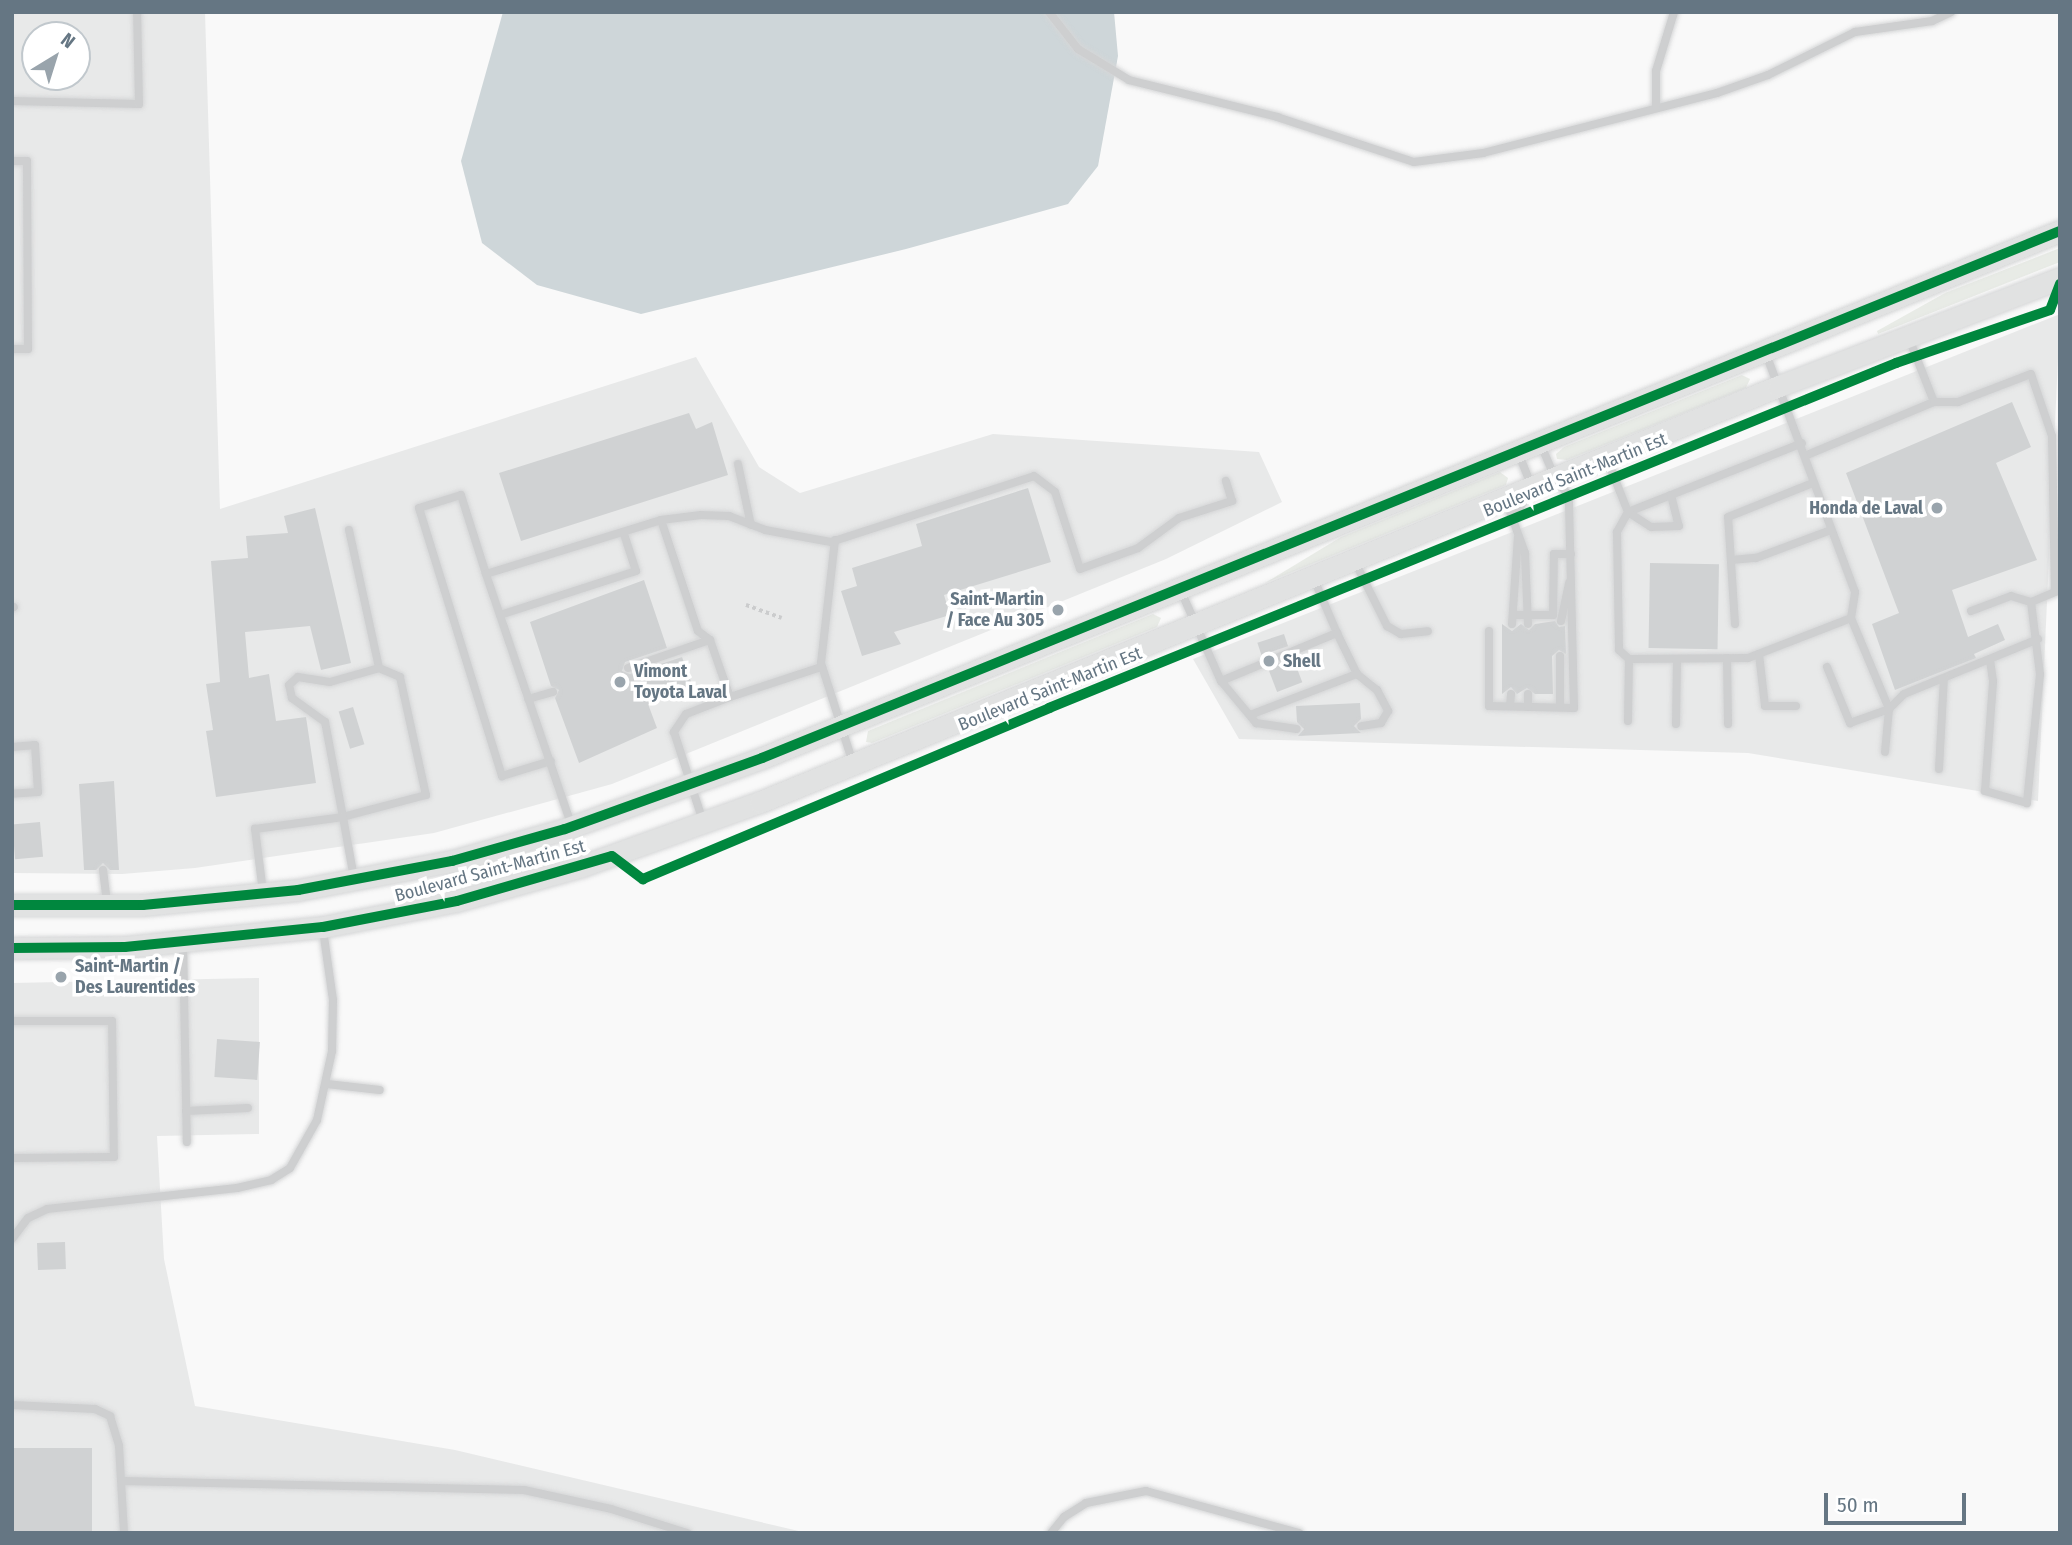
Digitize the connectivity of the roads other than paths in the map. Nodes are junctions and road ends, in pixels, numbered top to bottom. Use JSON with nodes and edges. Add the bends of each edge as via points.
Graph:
{"nodes":[{"id":1,"x":137,"y":12,"type":"edge"},
{"id":2,"x":1049,"y":12,"type":"edge"},
{"id":3,"x":1674,"y":12,"type":"edge"},
{"id":4,"x":1951,"y":12,"type":"edge"},
{"id":5,"x":12,"y":101,"type":"edge"},
{"id":6,"x":1656,"y":106,"type":"junction"},
{"id":7,"x":12,"y":161,"type":"edge"},
{"id":8,"x":2060,"y":231,"type":"edge"},
{"id":9,"x":2060,"y":278,"type":"edge"},
{"id":10,"x":1908,"y":334,"type":"junction"},
{"id":11,"x":1764,"y":348,"type":"junction"},
{"id":12,"x":12,"y":349,"type":"edge"},
{"id":13,"x":1779,"y":386,"type":"junction"},
{"id":14,"x":1934,"y":402,"type":"junction"},
{"id":15,"x":1539,"y":440,"type":"junction"},
{"id":16,"x":1802,"y":443,"type":"junction"},
{"id":17,"x":1517,"y":449,"type":"junction"},
{"id":18,"x":1807,"y":455,"type":"junction"},
{"id":19,"x":1606,"y":457,"type":"junction"},
{"id":20,"x":738,"y":464,"type":"dead end"},
{"id":21,"x":1555,"y":478,"type":"junction"},
{"id":22,"x":1226,"y":481,"type":"dead end"},
{"id":23,"x":1813,"y":484,"type":"junction"},
{"id":24,"x":1532,"y":487,"type":"junction"},
{"id":25,"x":1671,"y":495,"type":"junction"},
{"id":26,"x":1504,"y":498,"type":"junction"},
{"id":27,"x":1628,"y":512,"type":"junction"},
{"id":28,"x":1513,"y":519,"type":"junction"},
{"id":29,"x":661,"y":520,"type":"junction"},
{"id":30,"x":751,"y":525,"type":"junction"},
{"id":31,"x":349,"y":530,"type":"dead end"},
{"id":32,"x":1831,"y":530,"type":"junction"},
{"id":33,"x":624,"y":533,"type":"junction"},
{"id":34,"x":1518,"y":536,"type":"junction"},
{"id":35,"x":835,"y":540,"type":"junction"},
{"id":36,"x":1571,"y":554,"type":"junction"},
{"id":37,"x":1354,"y":559,"type":"junction"},
{"id":38,"x":1731,"y":560,"type":"junction"},
{"id":39,"x":1572,"y":572,"type":"junction"},
{"id":40,"x":486,"y":575,"type":"junction"},
{"id":41,"x":1313,"y":576,"type":"junction"},
{"id":42,"x":1180,"y":589,"type":"junction"},
{"id":43,"x":2031,"y":602,"type":"junction"},
{"id":44,"x":1971,"y":611,"type":"dead end"},
{"id":45,"x":500,"y":615,"type":"junction"},
{"id":46,"x":1851,"y":618,"type":"junction"},
{"id":47,"x":1527,"y":620,"type":"junction"},
{"id":48,"x":1561,"y":621,"type":"dead end"},
{"id":49,"x":1735,"y":624,"type":"dead end"},
{"id":50,"x":1194,"y":625,"type":"junction"},
{"id":51,"x":1427,"y":631,"type":"dead end"},
{"id":52,"x":1489,"y":631,"type":"dead end"},
{"id":53,"x":1337,"y":633,"type":"junction"},
{"id":54,"x":2038,"y":639,"type":"junction"},
{"id":55,"x":710,"y":640,"type":"junction"},
{"id":56,"x":1759,"y":654,"type":"junction"},
{"id":57,"x":1560,"y":656,"type":"dead end"},
{"id":58,"x":1727,"y":658,"type":"junction"},
{"id":59,"x":1629,"y":659,"type":"junction"},
{"id":60,"x":1677,"y":659,"type":"junction"},
{"id":61,"x":1990,"y":659,"type":"junction"},
{"id":62,"x":821,"y":667,"type":"junction"},
{"id":63,"x":1827,"y":667,"type":"dead end"},
{"id":64,"x":379,"y":668,"type":"junction"},
{"id":65,"x":628,"y":668,"type":"dead end"},
{"id":66,"x":1357,"y":674,"type":"junction"},
{"id":67,"x":1944,"y":678,"type":"junction"},
{"id":68,"x":1220,"y":681,"type":"junction"},
{"id":69,"x":553,"y":692,"type":"dead end"},
{"id":70,"x":1511,"y":694,"type":"dead end"},
{"id":71,"x":1528,"y":694,"type":"dead end"},
{"id":72,"x":730,"y":696,"type":"junction"},
{"id":73,"x":528,"y":699,"type":"junction"},
{"id":74,"x":1510,"y":706,"type":"junction"},
{"id":75,"x":1528,"y":706,"type":"junction"},
{"id":76,"x":1796,"y":706,"type":"dead end"},
{"id":77,"x":1560,"y":707,"type":"junction"},
{"id":78,"x":1889,"y":709,"type":"junction"},
{"id":79,"x":1250,"y":715,"type":"junction"},
{"id":80,"x":1628,"y":720,"type":"dead end"},
{"id":81,"x":1676,"y":724,"type":"dead end"},
{"id":82,"x":1728,"y":724,"type":"dead end"},
{"id":83,"x":1361,"y":726,"type":"dead end"},
{"id":84,"x":839,"y":727,"type":"junction"},
{"id":85,"x":1297,"y":729,"type":"dead end"},
{"id":86,"x":12,"y":747,"type":"edge"},
{"id":87,"x":1885,"y":752,"type":"dead end"},
{"id":88,"x":551,"y":761,"type":"junction"},
{"id":89,"x":853,"y":764,"type":"junction"},
{"id":90,"x":1939,"y":769,"type":"dead end"},
{"id":91,"x":690,"y":786,"type":"junction"},
{"id":92,"x":12,"y":794,"type":"edge"},
{"id":93,"x":343,"y":817,"type":"junction"},
{"id":94,"x":704,"y":824,"type":"junction"},
{"id":95,"x":572,"y":827,"type":"junction"},
{"id":96,"x":103,"y":870,"type":"dead end"},
{"id":97,"x":355,"y":880,"type":"junction"},
{"id":98,"x":263,"y":895,"type":"junction"},
{"id":99,"x":12,"y":905,"type":"edge"},
{"id":100,"x":107,"y":906,"type":"junction"},
{"id":101,"x":323,"y":927,"type":"junction"},
{"id":102,"x":183,"y":942,"type":"junction"},
{"id":103,"x":12,"y":947,"type":"edge"},
{"id":104,"x":12,"y":1021,"type":"edge"},
{"id":105,"x":327,"y":1084,"type":"junction"},
{"id":106,"x":380,"y":1090,"type":"dead end"},
{"id":107,"x":248,"y":1108,"type":"dead end"},
{"id":108,"x":186,"y":1111,"type":"junction"},
{"id":109,"x":187,"y":1142,"type":"dead end"},
{"id":110,"x":12,"y":1158,"type":"edge"},
{"id":111,"x":12,"y":1239,"type":"edge"},
{"id":112,"x":12,"y":1405,"type":"edge"},
{"id":113,"x":122,"y":1481,"type":"junction"},
{"id":114,"x":124,"y":1533,"type":"edge"},
{"id":115,"x":687,"y":1533,"type":"edge"},
{"id":116,"x":1051,"y":1533,"type":"edge"},
{"id":117,"x":1299,"y":1533,"type":"edge"}],
"edges":[{"from":1,"to":5,"type":"lane","via":[[139,104]]},
{"from":2,"to":6,"type":"lane","via":[[1079,49],[1129,80],[1276,117],[1415,162],[1483,153]]},
{"from":3,"to":6,"type":"lane","via":[[1656,71]]},
{"from":4,"to":6,"type":"lane","via":[[1932,21],[1855,32],[1746,85]]},
{"from":7,"to":12,"type":"lane","via":[[27,161],[28,349]]},
{"from":8,"to":11,"type":"main road","name":"Boulevard Saint-Martin Est"},
{"from":9,"to":10,"type":"main road","name":"Boulevard Saint-Martin Est"},
{"from":10,"to":13,"type":"main road","name":"Boulevard Saint-Martin Est"},
{"from":10,"to":14,"type":"lane"},
{"from":11,"to":13,"type":"lane"},
{"from":11,"to":15,"type":"main road","name":"Boulevard Saint-Martin Est"},
{"from":13,"to":16,"type":"lane"},
{"from":13,"to":19,"type":"main road","name":"Boulevard Saint-Martin Est"},
{"from":14,"to":18,"type":"lane"},
{"from":14,"to":43,"type":"lane","via":[[1958,402],[2031,374],[2052,436],[2055,592]]},
{"from":15,"to":17,"type":"main road","name":"Boulevard Saint-Martin Est"},
{"from":15,"to":21,"type":"lane"},
{"from":16,"to":18,"type":"lane"},
{"from":16,"to":25,"type":"lane"},
{"from":17,"to":24,"type":"lane"},
{"from":17,"to":42,"type":"main road","name":"Boulevard Saint-Martin Est"},
{"from":18,"to":23,"type":"lane"},
{"from":19,"to":21,"type":"main road","name":"Boulevard Saint-Martin Est"},
{"from":19,"to":27,"type":"lane"},
{"from":20,"to":30,"type":"lane"},
{"from":21,"to":24,"type":"main road","name":"Boulevard Saint-Martin Est"},
{"from":21,"to":36,"type":"lane","via":[[1569,496]]},
{"from":22,"to":35,"type":"lane","via":[[1232,501],[1179,518],[1138,548],[1080,569],[1055,492],[1034,477]]},
{"from":23,"to":32,"type":"lane"},
{"from":23,"to":38,"type":"lane","via":[[1728,517]]},
{"from":24,"to":26,"type":"main road","name":"Boulevard Saint-Martin Est"},
{"from":24,"to":28,"type":"lane"},
{"from":25,"to":27,"type":"lane"},
{"from":25,"to":27,"type":"lane","via":[[1679,526],[1651,527]]},
{"from":26,"to":28,"type":"lane"},
{"from":26,"to":37,"type":"main road","name":"Boulevard Saint-Martin Est"},
{"from":27,"to":59,"type":"lane","via":[[1617,532],[1619,650]]},
{"from":28,"to":34,"type":"lane"},
{"from":29,"to":30,"type":"lane","via":[[718,515]]},
{"from":29,"to":33,"type":"lane"},
{"from":29,"to":55,"type":"lane","via":[[698,631]]},
{"from":30,"to":35,"type":"lane"},
{"from":31,"to":64,"type":"lane"},
{"from":32,"to":38,"type":"lane","via":[[1756,558]]},
{"from":32,"to":46,"type":"lane","via":[[1854,592]]},
{"from":33,"to":40,"type":"lane"},
{"from":33,"to":45,"type":"lane","via":[[636,571]]},
{"from":34,"to":47,"type":"lane","via":[[1525,553]]},
{"from":34,"to":47,"type":"lane","via":[[1512,620]]},
{"from":35,"to":62,"type":"lane"},
{"from":36,"to":39,"type":"lane"},
{"from":36,"to":47,"type":"lane","via":[[1554,555],[1553,615]]},
{"from":37,"to":41,"type":"main road","name":"Boulevard Saint-Martin Est"},
{"from":37,"to":51,"type":"lane","via":[[1387,626],[1401,634]]},
{"from":38,"to":49,"type":"lane"},
{"from":39,"to":48,"type":"lane"},
{"from":39,"to":77,"type":"lane","via":[[1574,708]]},
{"from":40,"to":45,"type":"lane"},
{"from":40,"to":88,"type":"lane","via":[[461,495],[419,508],[502,776]]},
{"from":41,"to":50,"type":"main road","name":"Boulevard Saint-Martin Est"},
{"from":41,"to":53,"type":"lane"},
{"from":42,"to":50,"type":"lane"},
{"from":42,"to":84,"type":"main road","name":"Boulevard Saint-Martin Est"},
{"from":43,"to":44,"type":"lane","via":[[2011,596]]},
{"from":43,"to":54,"type":"lane"},
{"from":45,"to":73,"type":"lane"},
{"from":46,"to":56,"type":"lane"},
{"from":46,"to":78,"type":"lane"},
{"from":50,"to":68,"type":"lane"},
{"from":50,"to":89,"type":"main road","name":"Boulevard Saint-Martin Est"},
{"from":52,"to":74,"type":"lane","via":[[1489,706]]},
{"from":53,"to":66,"type":"lane"},
{"from":53,"to":68,"type":"lane"},
{"from":54,"to":61,"type":"lane"},
{"from":54,"to":61,"type":"lane","via":[[2040,674],[2027,803],[1985,791],[1993,681]]},
{"from":55,"to":65,"type":"lane"},
{"from":55,"to":72,"type":"lane"},
{"from":56,"to":58,"type":"lane"},
{"from":56,"to":76,"type":"lane","via":[[1765,706]]},
{"from":57,"to":77,"type":"lane"},
{"from":58,"to":60,"type":"lane"},
{"from":58,"to":82,"type":"lane"},
{"from":59,"to":60,"type":"lane"},
{"from":59,"to":80,"type":"lane"},
{"from":60,"to":81,"type":"lane"},
{"from":61,"to":67,"type":"lane"},
{"from":62,"to":72,"type":"lane"},
{"from":62,"to":84,"type":"lane"},
{"from":63,"to":78,"type":"lane","via":[[1850,723]]},
{"from":64,"to":93,"type":"lane","via":[[400,677],[426,795]]},
{"from":64,"to":93,"type":"lane","via":[[330,682],[298,677],[289,685],[292,698],[325,722]]},
{"from":66,"to":79,"type":"lane"},
{"from":66,"to":83,"type":"lane","via":[[1377,690],[1388,711],[1381,723]]},
{"from":67,"to":78,"type":"lane","via":[[1904,694]]},
{"from":67,"to":90,"type":"lane"},
{"from":68,"to":79,"type":"lane"},
{"from":69,"to":73,"type":"lane"},
{"from":70,"to":74,"type":"lane"},
{"from":71,"to":75,"type":"lane"},
{"from":72,"to":91,"type":"lane","via":[[692,711],[677,723],[674,743]]},
{"from":73,"to":88,"type":"lane"},
{"from":74,"to":75,"type":"lane"},
{"from":75,"to":77,"type":"lane"},
{"from":78,"to":87,"type":"lane"},
{"from":79,"to":85,"type":"lane","via":[[1260,725]]},
{"from":84,"to":89,"type":"lane"},
{"from":84,"to":91,"type":"main road","name":"Boulevard Saint-Martin Est"},
{"from":86,"to":92,"type":"lane","via":[[35,745],[38,792]]},
{"from":88,"to":95,"type":"lane"},
{"from":89,"to":94,"type":"main road","name":"Boulevard Saint-Martin Est"},
{"from":91,"to":94,"type":"lane"},
{"from":91,"to":95,"type":"main road","name":"Boulevard Saint-Martin Est"},
{"from":93,"to":97,"type":"lane"},
{"from":93,"to":98,"type":"lane","via":[[255,829]]},
{"from":94,"to":101,"type":"main road","name":"Boulevard Saint-Martin Est","via":[[510,888]]},
{"from":95,"to":97,"type":"main road","name":"Boulevard Saint-Martin Est","via":[[482,854]]},
{"from":96,"to":100,"type":"lane"},
{"from":97,"to":98,"type":"main road","name":"Boulevard Saint-Martin Est"},
{"from":98,"to":100,"type":"main road","name":"Boulevard Saint-Martin Est"},
{"from":99,"to":100,"type":"main road","name":"Boulevard Saint-Martin Est"},
{"from":101,"to":102,"type":"main road","name":"Boulevard Saint-Martin Est"},
{"from":101,"to":105,"type":"lane","via":[[333,1023]]},
{"from":102,"to":103,"type":"main road","name":"Boulevard Saint-Martin Est","via":[[85,949]]},
{"from":102,"to":108,"type":"lane"},
{"from":104,"to":110,"type":"lane","via":[[112,1021],[114,1157]]},
{"from":105,"to":106,"type":"lane"},
{"from":105,"to":111,"type":"lane","via":[[317,1120],[299,1157],[278,1177],[237,1188],[47,1209],[28,1218]]},
{"from":107,"to":108,"type":"lane"},
{"from":108,"to":109,"type":"lane"},
{"from":112,"to":113,"type":"lane","via":[[107,1413],[115,1423]]},
{"from":113,"to":114,"type":"lane"},
{"from":113,"to":115,"type":"lane","via":[[524,1490],[611,1509]]},
{"from":116,"to":117,"type":"lane","via":[[1064,1517],[1086,1503],[1146,1491]]}]}
